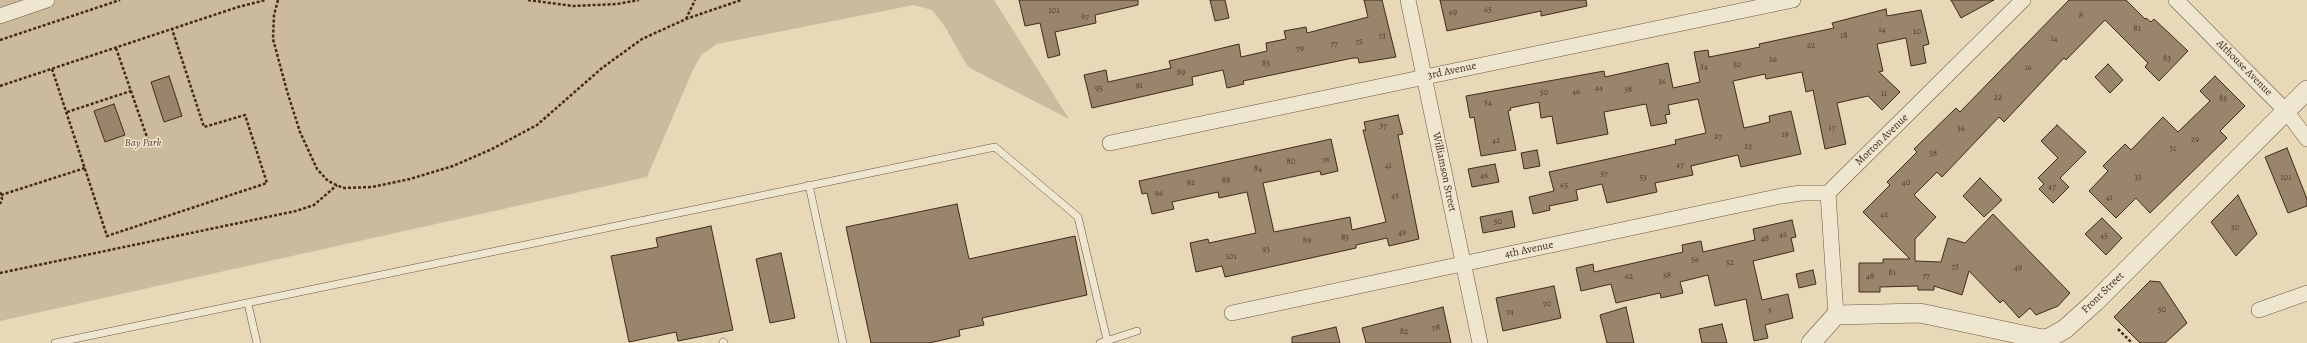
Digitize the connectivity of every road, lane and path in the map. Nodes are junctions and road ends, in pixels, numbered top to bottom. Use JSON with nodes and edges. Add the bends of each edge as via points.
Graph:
{"nodes":[{"id":1,"x":47,"y":0,"type":"edge"},
{"id":2,"x":120,"y":0,"type":"edge"},
{"id":3,"x":266,"y":0,"type":"edge"},
{"id":4,"x":278,"y":0,"type":"edge"},
{"id":5,"x":528,"y":0,"type":"edge"},
{"id":6,"x":639,"y":0,"type":"edge"},
{"id":7,"x":695,"y":0,"type":"edge"},
{"id":8,"x":741,"y":0,"type":"edge"},
{"id":9,"x":1408,"y":0,"type":"edge"},
{"id":10,"x":1793,"y":0,"type":"edge"},
{"id":11,"x":2024,"y":0,"type":"edge"},
{"id":12,"x":2176,"y":0,"type":"edge"},
{"id":13,"x":0,"y":16,"type":"edge"},
{"id":14,"x":686,"y":19,"type":"junction"},
{"id":15,"x":172,"y":30,"type":"junction"},
{"id":16,"x":0,"y":40,"type":"edge"},
{"id":17,"x":116,"y":48,"type":"junction"},
{"id":18,"x":52,"y":68,"type":"junction"},
{"id":19,"x":1424,"y":77,"type":"junction"},
{"id":20,"x":0,"y":86,"type":"edge"},
{"id":21,"x":2307,"y":90,"type":"edge"},
{"id":22,"x":131,"y":91,"type":"junction"},
{"id":23,"x":2286,"y":110,"type":"junction"},
{"id":24,"x":67,"y":112,"type":"junction"},
{"id":25,"x":2307,"y":139,"type":"edge"},
{"id":26,"x":149,"y":143,"type":"dead end"},
{"id":27,"x":1110,"y":143,"type":"dead end"},
{"id":28,"x":85,"y":168,"type":"junction"},
{"id":29,"x":337,"y":185,"type":"junction"},
{"id":30,"x":809,"y":185,"type":"junction"},
{"id":31,"x":1,"y":193,"type":"edge"},
{"id":32,"x":1828,"y":193,"type":"junction"},
{"id":33,"x":0,"y":204,"type":"edge"},
{"id":34,"x":1463,"y":264,"type":"junction"},
{"id":35,"x":0,"y":273,"type":"edge"},
{"id":36,"x":2307,"y":293,"type":"edge"},
{"id":37,"x":248,"y":304,"type":"junction"},
{"id":38,"x":2259,"y":310,"type":"dead end"},
{"id":39,"x":1232,"y":313,"type":"dead end"},
{"id":40,"x":1836,"y":315,"type":"junction"},
{"id":41,"x":2118,"y":329,"type":"dead end"},
{"id":42,"x":1137,"y":331,"type":"dead end"},
{"id":43,"x":1107,"y":340,"type":"junction"},
{"id":44,"x":55,"y":343,"type":"edge"},
{"id":45,"x":257,"y":343,"type":"edge"},
{"id":46,"x":843,"y":343,"type":"edge"},
{"id":47,"x":1100,"y":343,"type":"edge"},
{"id":48,"x":1480,"y":343,"type":"edge"},
{"id":49,"x":1811,"y":343,"type":"edge"},
{"id":50,"x":2132,"y":343,"type":"edge"}],
"edges":[{"from":1,"to":13,"type":"street"},
{"from":2,"to":16,"type":"path"},
{"from":3,"to":15,"type":"path"},
{"from":4,"to":29,"type":"path","via":[[273,39],[300,132],[317,169],[328,181]]},
{"from":5,"to":6,"type":"path","via":[[573,6]]},
{"from":7,"to":14,"type":"path"},
{"from":8,"to":14,"type":"path"},
{"from":9,"to":19,"type":"street","name":"Williamson Street"},
{"from":10,"to":19,"type":"street","name":"3rd Avenue"},
{"from":11,"to":32,"type":"street","name":"Morton Avenue"},
{"from":12,"to":23,"type":"street","name":"Althouse Avenue"},
{"from":14,"to":29,"type":"path","via":[[642,39],[602,68],[537,125],[490,150],[453,166],[410,179],[372,187],[343,188]]},
{"from":15,"to":17,"type":"path"},
{"from":15,"to":28,"type":"path","via":[[204,127],[245,115],[267,183],[107,236]]},
{"from":17,"to":18,"type":"path"},
{"from":17,"to":22,"type":"path"},
{"from":18,"to":20,"type":"path"},
{"from":18,"to":24,"type":"path"},
{"from":19,"to":27,"type":"street","name":"3rd Avenue"},
{"from":19,"to":34,"type":"street","name":"Williamson Street"},
{"from":21,"to":23,"type":"street","name":"Front Street"},
{"from":22,"to":24,"type":"path"},
{"from":22,"to":26,"type":"path"},
{"from":23,"to":25,"type":"street","name":"Althouse Avenue"},
{"from":23,"to":40,"type":"street","name":"Front Street","via":[[2095,302],[2065,329],[2048,338],[2042,339],[1920,313]]},
{"from":24,"to":28,"type":"path"},
{"from":28,"to":31,"type":"path"},
{"from":29,"to":35,"type":"path","via":[[314,205],[296,211]]},
{"from":30,"to":37,"type":"lane"},
{"from":30,"to":43,"type":"lane","via":[[995,147],[1078,217]]},
{"from":30,"to":46,"type":"lane"},
{"from":31,"to":33,"type":"path"},
{"from":32,"to":34,"type":"street","name":"4th Avenue","via":[[1782,196]]},
{"from":32,"to":40,"type":"street"},
{"from":34,"to":39,"type":"street","name":"4th Avenue"},
{"from":34,"to":48,"type":"street","name":"Williamson Street"},
{"from":36,"to":38,"type":"street"},
{"from":37,"to":44,"type":"lane"},
{"from":37,"to":45,"type":"lane"},
{"from":40,"to":49,"type":"street"},
{"from":41,"to":50,"type":"path"},
{"from":42,"to":43,"type":"lane"},
{"from":43,"to":47,"type":"lane"}]}
